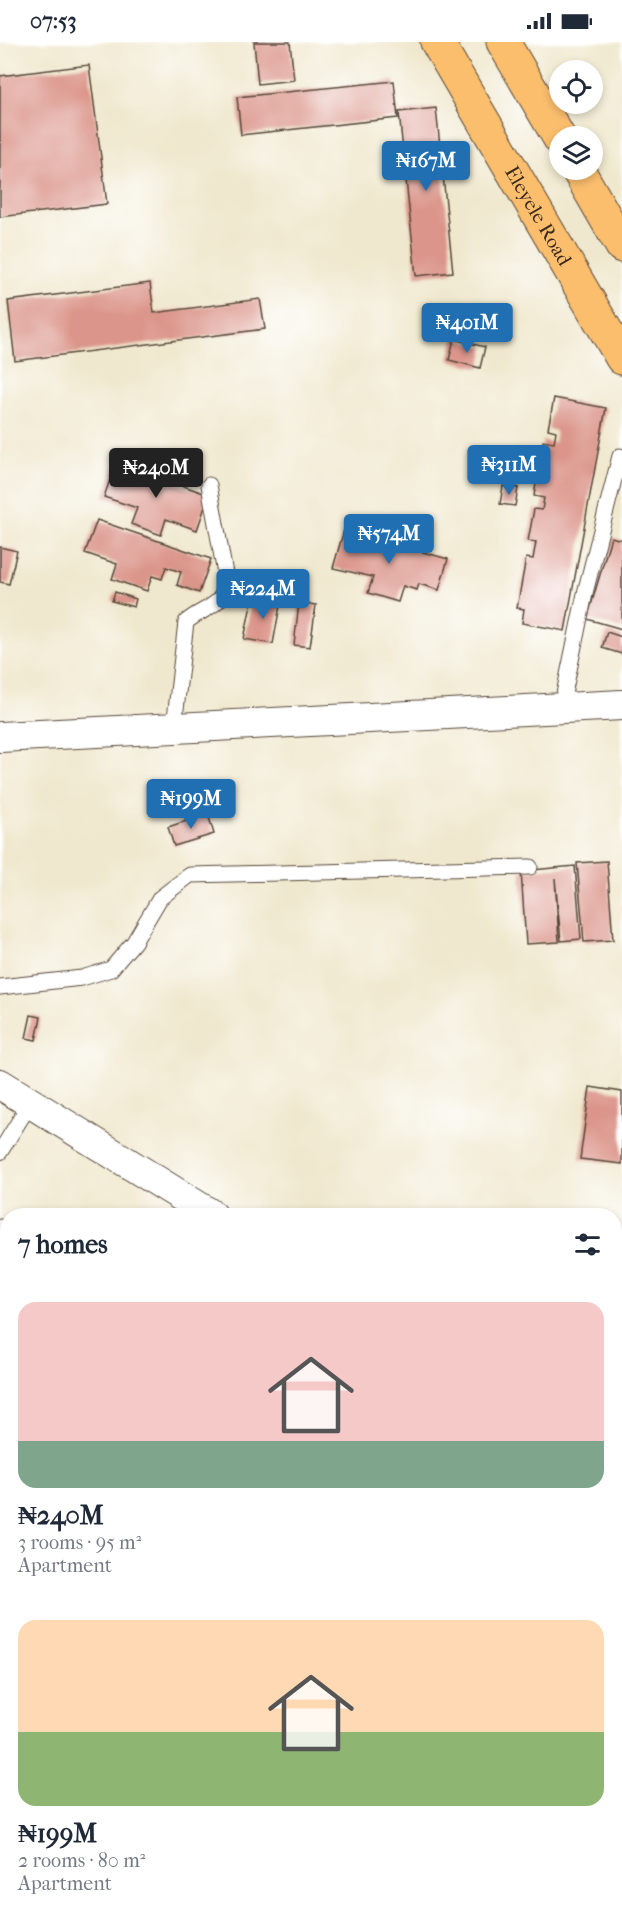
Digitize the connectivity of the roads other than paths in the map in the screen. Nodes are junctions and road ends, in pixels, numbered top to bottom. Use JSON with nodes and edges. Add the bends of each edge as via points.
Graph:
{"nodes":[{"id":1,"x":437,"y":42,"type":"edge"},
{"id":2,"x":503,"y":42,"type":"edge"},
{"id":3,"x":552,"y":126,"type":"edge"},
{"id":4,"x":584,"y":180,"type":"edge"},
{"id":5,"x":622,"y":246,"type":"edge"},
{"id":6,"x":622,"y":358,"type":"edge"},
{"id":7,"x":620,"y":456,"type":"dead end"},
{"id":8,"x":209,"y":485,"type":"dead end"},
{"id":9,"x":622,"y":705,"type":"edge"},
{"id":10,"x":561,"y":708,"type":"junction"},
{"id":11,"x":174,"y":727,"type":"junction"},
{"id":12,"x":0,"y":737,"type":"edge"},
{"id":13,"x":530,"y":867,"type":"dead end"},
{"id":14,"x":0,"y":987,"type":"edge"},
{"id":15,"x":0,"y":1084,"type":"edge"},
{"id":16,"x":31,"y":1102,"type":"junction"},
{"id":17,"x":0,"y":1152,"type":"edge"},
{"id":18,"x":201,"y":1208,"type":"edge"}],
"edges":[{"from":1,"to":6,"type":"main road","name":"Eleyele Road"},
{"from":2,"to":3,"type":"main road"},
{"from":4,"to":5,"type":"main road"},
{"from":7,"to":10,"type":"lane"},
{"from":8,"to":11,"type":"lane","via":[[226,579],[225,593],[215,605],[186,622]]},
{"from":9,"to":10,"type":"street"},
{"from":10,"to":11,"type":"street"},
{"from":11,"to":12,"type":"street"},
{"from":13,"to":14,"type":"lane","via":[[190,875],[160,898],[134,942],[111,969],[82,978]]},
{"from":15,"to":16,"type":"street"},
{"from":16,"to":17,"type":"lane"},
{"from":16,"to":18,"type":"street"}]}
